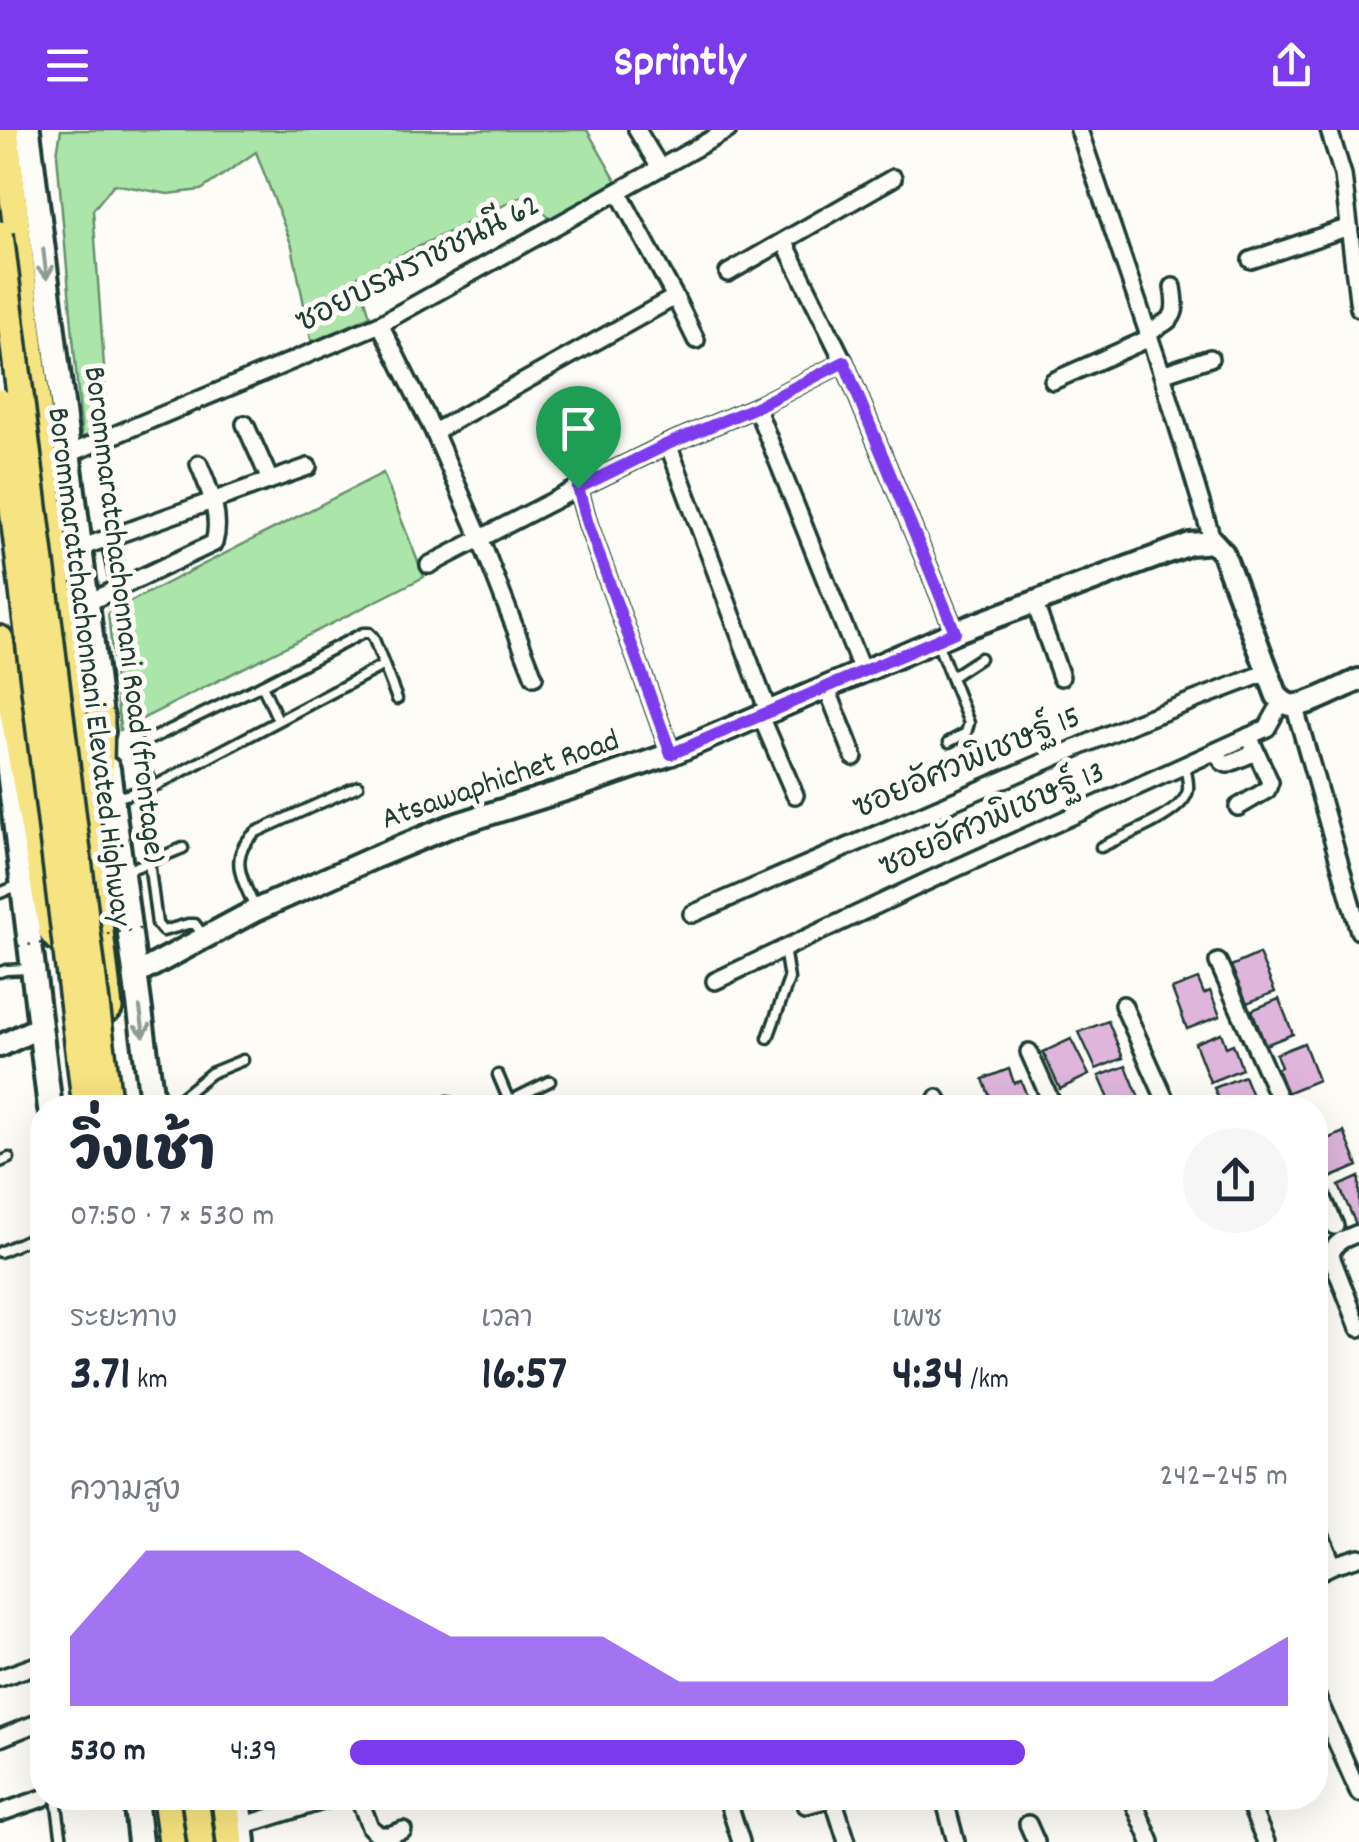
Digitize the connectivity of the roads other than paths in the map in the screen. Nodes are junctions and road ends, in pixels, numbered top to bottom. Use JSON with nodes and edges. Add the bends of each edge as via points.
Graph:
{"nodes":[{"id":1,"x":5,"y":130,"type":"edge"},
{"id":2,"x":20,"y":130,"type":"edge"},
{"id":3,"x":28,"y":130,"type":"edge"},
{"id":4,"x":42,"y":130,"type":"edge"},
{"id":5,"x":637,"y":130,"type":"edge"},
{"id":6,"x":728,"y":130,"type":"edge"},
{"id":7,"x":1080,"y":130,"type":"edge"},
{"id":8,"x":1329,"y":130,"type":"edge"},
{"id":9,"x":34,"y":167,"type":"junction"},
{"id":10,"x":660,"y":168,"type":"junction"},
{"id":11,"x":893,"y":178,"type":"dead end"},
{"id":12,"x":1352,"y":192,"type":"edge"},
{"id":13,"x":619,"y":193,"type":"junction"},
{"id":14,"x":1349,"y":228,"type":"junction"},
{"id":15,"x":9,"y":238,"type":"edge"},
{"id":16,"x":784,"y":241,"type":"junction"},
{"id":17,"x":1251,"y":260,"type":"dead end"},
{"id":18,"x":728,"y":273,"type":"dead end"},
{"id":19,"x":1173,"y":288,"type":"dead end"},
{"id":20,"x":675,"y":297,"type":"junction"},
{"id":21,"x":1359,"y":308,"type":"edge"},
{"id":22,"x":380,"y":324,"type":"junction"},
{"id":23,"x":1149,"y":335,"type":"junction"},
{"id":24,"x":696,"y":340,"type":"dead end"},
{"id":25,"x":1210,"y":358,"type":"dead end"},
{"id":26,"x":844,"y":362,"type":"junction"},
{"id":27,"x":1162,"y":374,"type":"junction"},
{"id":28,"x":1053,"y":380,"type":"dead end"},
{"id":29,"x":0,"y":402,"type":"edge"},
{"id":30,"x":756,"y":407,"type":"junction"},
{"id":31,"x":246,"y":424,"type":"dead end"},
{"id":32,"x":434,"y":432,"type":"junction"},
{"id":33,"x":668,"y":444,"type":"junction"},
{"id":34,"x":68,"y":454,"type":"junction"},
{"id":35,"x":0,"y":464,"type":"edge"},
{"id":36,"x":199,"y":464,"type":"dead end"},
{"id":37,"x":308,"y":466,"type":"dead end"},
{"id":38,"x":270,"y":480,"type":"junction"},
{"id":39,"x":578,"y":488,"type":"junction"},
{"id":40,"x":214,"y":500,"type":"junction"},
{"id":41,"x":110,"y":538,"type":"junction"},
{"id":42,"x":480,"y":538,"type":"junction"},
{"id":43,"x":1213,"y":542,"type":"junction"},
{"id":44,"x":80,"y":548,"type":"junction"},
{"id":45,"x":429,"y":565,"type":"dead end"},
{"id":46,"x":120,"y":588,"type":"junction"},
{"id":47,"x":1034,"y":601,"type":"junction"},
{"id":48,"x":87,"y":603,"type":"junction"},
{"id":49,"x":946,"y":636,"type":"junction"},
{"id":50,"x":0,"y":639,"type":"edge"},
{"id":51,"x":980,"y":658,"type":"dead end"},
{"id":52,"x":382,"y":666,"type":"junction"},
{"id":53,"x":862,"y":671,"type":"junction"},
{"id":54,"x":1268,"y":672,"type":"junction"},
{"id":55,"x":534,"y":677,"type":"dead end"},
{"id":56,"x":950,"y":677,"type":"junction"},
{"id":57,"x":1061,"y":678,"type":"dead end"},
{"id":58,"x":1359,"y":680,"type":"edge"},
{"id":59,"x":262,"y":685,"type":"junction"},
{"id":60,"x":826,"y":686,"type":"junction"},
{"id":61,"x":0,"y":697,"type":"edge"},
{"id":62,"x":397,"y":699,"type":"dead end"},
{"id":63,"x":1289,"y":703,"type":"junction"},
{"id":64,"x":764,"y":713,"type":"junction"},
{"id":65,"x":101,"y":717,"type":"junction"},
{"id":66,"x":278,"y":720,"type":"junction"},
{"id":67,"x":1249,"y":736,"type":"junction"},
{"id":68,"x":949,"y":742,"type":"dead end"},
{"id":69,"x":1215,"y":752,"type":"junction"},
{"id":70,"x":1256,"y":752,"type":"junction"},
{"id":71,"x":671,"y":754,"type":"junction"},
{"id":72,"x":854,"y":758,"type":"dead end"},
{"id":73,"x":1185,"y":765,"type":"junction"},
{"id":74,"x":5,"y":786,"type":"edge"},
{"id":75,"x":358,"y":786,"type":"dead end"},
{"id":76,"x":153,"y":787,"type":"junction"},
{"id":77,"x":795,"y":795,"type":"dead end"},
{"id":78,"x":112,"y":799,"type":"junction"},
{"id":79,"x":1238,"y":807,"type":"dead end"},
{"id":80,"x":1100,"y":847,"type":"dead end"},
{"id":81,"x":184,"y":848,"type":"dead end"},
{"id":82,"x":148,"y":862,"type":"junction"},
{"id":83,"x":122,"y":872,"type":"junction"},
{"id":84,"x":22,"y":883,"type":"junction"},
{"id":85,"x":0,"y":893,"type":"edge"},
{"id":86,"x":96,"y":894,"type":"junction"},
{"id":87,"x":256,"y":910,"type":"junction"},
{"id":88,"x":692,"y":914,"type":"dead end"},
{"id":89,"x":1359,"y":931,"type":"edge"},
{"id":90,"x":204,"y":937,"type":"junction"},
{"id":91,"x":58,"y":938,"type":"junction"},
{"id":92,"x":784,"y":948,"type":"junction"},
{"id":93,"x":1218,"y":962,"type":"dead end"},
{"id":94,"x":33,"y":969,"type":"junction"},
{"id":95,"x":0,"y":972,"type":"edge"},
{"id":96,"x":136,"y":975,"type":"junction"},
{"id":97,"x":715,"y":981,"type":"dead end"},
{"id":98,"x":1123,"y":1006,"type":"dead end"},
{"id":99,"x":40,"y":1027,"type":"junction"},
{"id":100,"x":768,"y":1038,"type":"dead end"},
{"id":101,"x":0,"y":1046,"type":"edge"},
{"id":102,"x":1030,"y":1052,"type":"dead end"},
{"id":103,"x":243,"y":1060,"type":"dead end"},
{"id":104,"x":498,"y":1076,"type":"dead end"},
{"id":105,"x":550,"y":1081,"type":"dead end"},
{"id":106,"x":48,"y":1095,"type":"edge"},
{"id":107,"x":80,"y":1095,"type":"edge"},
{"id":108,"x":80,"y":1095,"type":"edge"},
{"id":109,"x":108,"y":1095,"type":"edge"},
{"id":110,"x":119,"y":1095,"type":"edge"},
{"id":111,"x":151,"y":1095,"type":"edge"},
{"id":112,"x":182,"y":1095,"type":"edge"},
{"id":113,"x":507,"y":1095,"type":"edge"},
{"id":114,"x":522,"y":1095,"type":"edge"},
{"id":115,"x":1048,"y":1095,"type":"edge"},
{"id":116,"x":1163,"y":1095,"type":"edge"},
{"id":117,"x":1277,"y":1095,"type":"edge"},
{"id":118,"x":10,"y":1158,"type":"dead end"},
{"id":119,"x":0,"y":1162,"type":"edge"},
{"id":120,"x":1328,"y":1210,"type":"edge"},
{"id":121,"x":1335,"y":1226,"type":"dead end"},
{"id":122,"x":1359,"y":1232,"type":"edge"},
{"id":123,"x":30,"y":1238,"type":"edge"},
{"id":124,"x":0,"y":1252,"type":"edge"},
{"id":125,"x":1359,"y":1328,"type":"edge"},
{"id":126,"x":1328,"y":1552,"type":"edge"},
{"id":127,"x":1359,"y":1558,"type":"edge"},
{"id":128,"x":1334,"y":1565,"type":"junction"},
{"id":129,"x":1328,"y":1568,"type":"edge"},
{"id":130,"x":30,"y":1667,"type":"edge"},
{"id":131,"x":0,"y":1678,"type":"edge"},
{"id":132,"x":1328,"y":1723,"type":"edge"},
{"id":133,"x":30,"y":1727,"type":"edge"},
{"id":134,"x":0,"y":1738,"type":"edge"},
{"id":135,"x":1359,"y":1793,"type":"edge"},
{"id":136,"x":30,"y":1803,"type":"edge"},
{"id":137,"x":58,"y":1810,"type":"edge"},
{"id":138,"x":136,"y":1810,"type":"edge"},
{"id":139,"x":154,"y":1810,"type":"edge"},
{"id":140,"x":168,"y":1810,"type":"edge"},
{"id":141,"x":176,"y":1810,"type":"edge"},
{"id":142,"x":197,"y":1810,"type":"edge"},
{"id":143,"x":208,"y":1810,"type":"edge"},
{"id":144,"x":229,"y":1810,"type":"edge"},
{"id":145,"x":239,"y":1810,"type":"edge"},
{"id":146,"x":303,"y":1810,"type":"edge"},
{"id":147,"x":364,"y":1810,"type":"edge"},
{"id":148,"x":732,"y":1810,"type":"edge"},
{"id":149,"x":837,"y":1810,"type":"edge"},
{"id":150,"x":947,"y":1810,"type":"edge"},
{"id":151,"x":1137,"y":1810,"type":"edge"},
{"id":152,"x":1252,"y":1810,"type":"edge"},
{"id":153,"x":0,"y":1813,"type":"edge"},
{"id":154,"x":1028,"y":1824,"type":"dead end"},
{"id":155,"x":403,"y":1830,"type":"dead end"},
{"id":156,"x":238,"y":1837,"type":"edge"},
{"id":157,"x":62,"y":1842,"type":"edge"},
{"id":158,"x":140,"y":1842,"type":"edge"},
{"id":159,"x":158,"y":1842,"type":"edge"},
{"id":160,"x":172,"y":1842,"type":"edge"},
{"id":161,"x":180,"y":1842,"type":"edge"},
{"id":162,"x":201,"y":1842,"type":"edge"},
{"id":163,"x":212,"y":1842,"type":"edge"},
{"id":164,"x":741,"y":1842,"type":"edge"},
{"id":165,"x":846,"y":1842,"type":"edge"},
{"id":166,"x":956,"y":1842,"type":"edge"},
{"id":167,"x":1036,"y":1842,"type":"edge"},
{"id":168,"x":1151,"y":1842,"type":"edge"},
{"id":169,"x":1266,"y":1842,"type":"edge"}],
"edges":[{"from":1,"to":15,"type":"main road"},
{"from":2,"to":15,"type":"main road"},
{"from":3,"to":9,"type":"main road","name":"Borommaratchachonnani Road (frontage)"},
{"from":4,"to":9,"type":"main road"},
{"from":5,"to":10,"type":"street"},
{"from":6,"to":10,"type":"street","name":"ซอยบรมราชชนนี 62"},
{"from":7,"to":23,"type":"street"},
{"from":8,"to":12,"type":"street"},
{"from":9,"to":34,"type":"main road","name":"Borommaratchachonnani Road (frontage)","one_way":true},
{"from":10,"to":13,"type":"street","name":"ซอยบรมราชชนนี 62"},
{"from":11,"to":16,"type":"street"},
{"from":12,"to":14,"type":"street"},
{"from":13,"to":20,"type":"street"},
{"from":13,"to":22,"type":"street","name":"ซอยบรมราชชนนี 62"},
{"from":14,"to":17,"type":"street"},
{"from":14,"to":21,"type":"street"},
{"from":15,"to":86,"type":"main road"},
{"from":15,"to":109,"type":"main road","name":"Borommaratchachonnani Elevated Highway","bridge":true},
{"from":16,"to":18,"type":"street"},
{"from":16,"to":26,"type":"street"},
{"from":19,"to":23,"type":"street","via":[[1175,314]]},
{"from":20,"to":24,"type":"street"},
{"from":20,"to":32,"type":"street"},
{"from":22,"to":32,"type":"street"},
{"from":22,"to":34,"type":"street","name":"ซอยบรมราชชนนี 62"},
{"from":23,"to":27,"type":"street"},
{"from":23,"to":28,"type":"street"},
{"from":25,"to":27,"type":"street"},
{"from":26,"to":30,"type":"street"},
{"from":26,"to":49,"type":"street"},
{"from":27,"to":43,"type":"street"},
{"from":29,"to":107,"type":"main road","name":"Borommaratchachonnani Elevated Highway","bridge":true},
{"from":30,"to":33,"type":"street"},
{"from":30,"to":53,"type":"street"},
{"from":31,"to":38,"type":"street"},
{"from":32,"to":42,"type":"street"},
{"from":33,"to":39,"type":"street"},
{"from":33,"to":64,"type":"street"},
{"from":34,"to":44,"type":"main road","name":"Borommaratchachonnani Road (frontage)"},
{"from":35,"to":91,"type":"main road"},
{"from":36,"to":40,"type":"street"},
{"from":37,"to":38,"type":"street"},
{"from":38,"to":40,"type":"street"},
{"from":39,"to":42,"type":"street"},
{"from":39,"to":71,"type":"street"},
{"from":40,"to":41,"type":"street"},
{"from":40,"to":46,"type":"street","via":[[214,543]]},
{"from":41,"to":44,"type":"street"},
{"from":41,"to":46,"type":"street"},
{"from":42,"to":45,"type":"street"},
{"from":42,"to":55,"type":"street"},
{"from":43,"to":47,"type":"street","name":"Atsawaphichet Road","via":[[1190,544]]},
{"from":43,"to":54,"type":"street","via":[[1223,552]]},
{"from":44,"to":48,"type":"main road","name":"Borommaratchachonnani Road (frontage)"},
{"from":46,"to":48,"type":"street"},
{"from":47,"to":49,"type":"street","name":"Atsawaphichet Road"},
{"from":47,"to":57,"type":"street"},
{"from":48,"to":65,"type":"main road","name":"Borommaratchachonnani Road (frontage)"},
{"from":49,"to":53,"type":"street","name":"Atsawaphichet Road"},
{"from":49,"to":56,"type":"lane"},
{"from":50,"to":91,"type":"main road"},
{"from":51,"to":56,"type":"lane"},
{"from":52,"to":59,"type":"lane","via":[[369,632]]},
{"from":52,"to":62,"type":"lane"},
{"from":52,"to":66,"type":"lane"},
{"from":53,"to":60,"type":"street","name":"Atsawaphichet Road"},
{"from":54,"to":63,"type":"street","via":[[1277,696]]},
{"from":54,"to":88,"type":"street","name":"ซอยอัศวพิเชษฐ์ 15"},
{"from":56,"to":68,"type":"lane","via":[[969,723]]},
{"from":58,"to":63,"type":"street"},
{"from":59,"to":66,"type":"lane"},
{"from":59,"to":76,"type":"lane","via":[[147,741],[141,758]]},
{"from":60,"to":64,"type":"street","name":"Atsawaphichet Road"},
{"from":60,"to":72,"type":"street"},
{"from":61,"to":74,"type":"main road"},
{"from":63,"to":67,"type":"street","name":"ซอยอัศวพิเชษฐ์ 13","via":[[1267,728]]},
{"from":63,"to":89,"type":"street"},
{"from":64,"to":71,"type":"street","name":"Atsawaphichet Road"},
{"from":64,"to":77,"type":"street"},
{"from":65,"to":78,"type":"main road","name":"Borommaratchachonnani Road (frontage)"},
{"from":65,"to":86,"type":"main road"},
{"from":66,"to":76,"type":"lane"},
{"from":67,"to":69,"type":"street","name":"ซอยอัศวพิเชษฐ์ 13"},
{"from":67,"to":70,"type":"street"},
{"from":69,"to":70,"type":"street","via":[[1227,764]]},
{"from":69,"to":73,"type":"street","name":"ซอยอัศวพิเชษฐ์ 13"},
{"from":70,"to":79,"type":"street","via":[[1269,786]]},
{"from":71,"to":87,"type":"street","name":"Atsawaphichet Road","via":[[451,826]]},
{"from":73,"to":80,"type":"lane","via":[[1188,787],[1181,805]]},
{"from":73,"to":92,"type":"street","name":"ซอยอัศวพิเชษฐ์ 13"},
{"from":74,"to":84,"type":"main road"},
{"from":75,"to":87,"type":"lane","via":[[244,842],[240,870]]},
{"from":76,"to":78,"type":"lane"},
{"from":78,"to":83,"type":"main road","name":"Borommaratchachonnani Road (frontage)"},
{"from":81,"to":82,"type":"lane"},
{"from":82,"to":83,"type":"lane"},
{"from":82,"to":90,"type":"lane","via":[[157,924],[163,931],[195,924]]},
{"from":83,"to":96,"type":"main road","name":"Borommaratchachonnani Road (frontage)"},
{"from":84,"to":85,"type":"lane"},
{"from":84,"to":94,"type":"main road"},
{"from":86,"to":110,"type":"main road"},
{"from":87,"to":90,"type":"street","name":"Atsawaphichet Road"},
{"from":90,"to":96,"type":"street","name":"Atsawaphichet Road"},
{"from":91,"to":108,"type":"main road"},
{"from":92,"to":97,"type":"street","name":"ซอยอัศวพิเชษฐ์ 13"},
{"from":92,"to":100,"type":"lane","via":[[788,979]]},
{"from":93,"to":117,"type":"street"},
{"from":94,"to":95,"type":"lane"},
{"from":94,"to":99,"type":"main road"},
{"from":96,"to":111,"type":"main road","name":"Borommaratchachonnani Road (frontage)","one_way":true},
{"from":98,"to":116,"type":"street"},
{"from":99,"to":101,"type":"street"},
{"from":99,"to":106,"type":"main road"},
{"from":102,"to":115,"type":"street"},
{"from":103,"to":112,"type":"lane"},
{"from":104,"to":113,"type":"lane"},
{"from":105,"to":114,"type":"lane"},
{"from":118,"to":119,"type":"lane"},
{"from":120,"to":121,"type":"street"},
{"from":122,"to":125,"type":"street","via":[[1333,1246],[1330,1256]]},
{"from":123,"to":124,"type":"lane"},
{"from":126,"to":128,"type":"street"},
{"from":127,"to":128,"type":"street"},
{"from":128,"to":129,"type":"street"},
{"from":130,"to":131,"type":"street"},
{"from":132,"to":135,"type":"street"},
{"from":133,"to":134,"type":"street"},
{"from":136,"to":153,"type":"street"},
{"from":137,"to":157,"type":"lane"},
{"from":138,"to":158,"type":"main road"},
{"from":139,"to":159,"type":"main road"},
{"from":140,"to":160,"type":"main road"},
{"from":141,"to":161,"type":"main road"},
{"from":142,"to":162,"type":"main road"},
{"from":143,"to":163,"type":"main road"},
{"from":144,"to":156,"type":"main road"},
{"from":145,"to":156,"type":"main road"},
{"from":146,"to":156,"type":"street"},
{"from":147,"to":155,"type":"street","via":[[380,1835]]},
{"from":148,"to":164,"type":"street"},
{"from":149,"to":165,"type":"street"},
{"from":150,"to":166,"type":"street"},
{"from":151,"to":168,"type":"street"},
{"from":152,"to":169,"type":"street"},
{"from":154,"to":167,"type":"street"}]}
